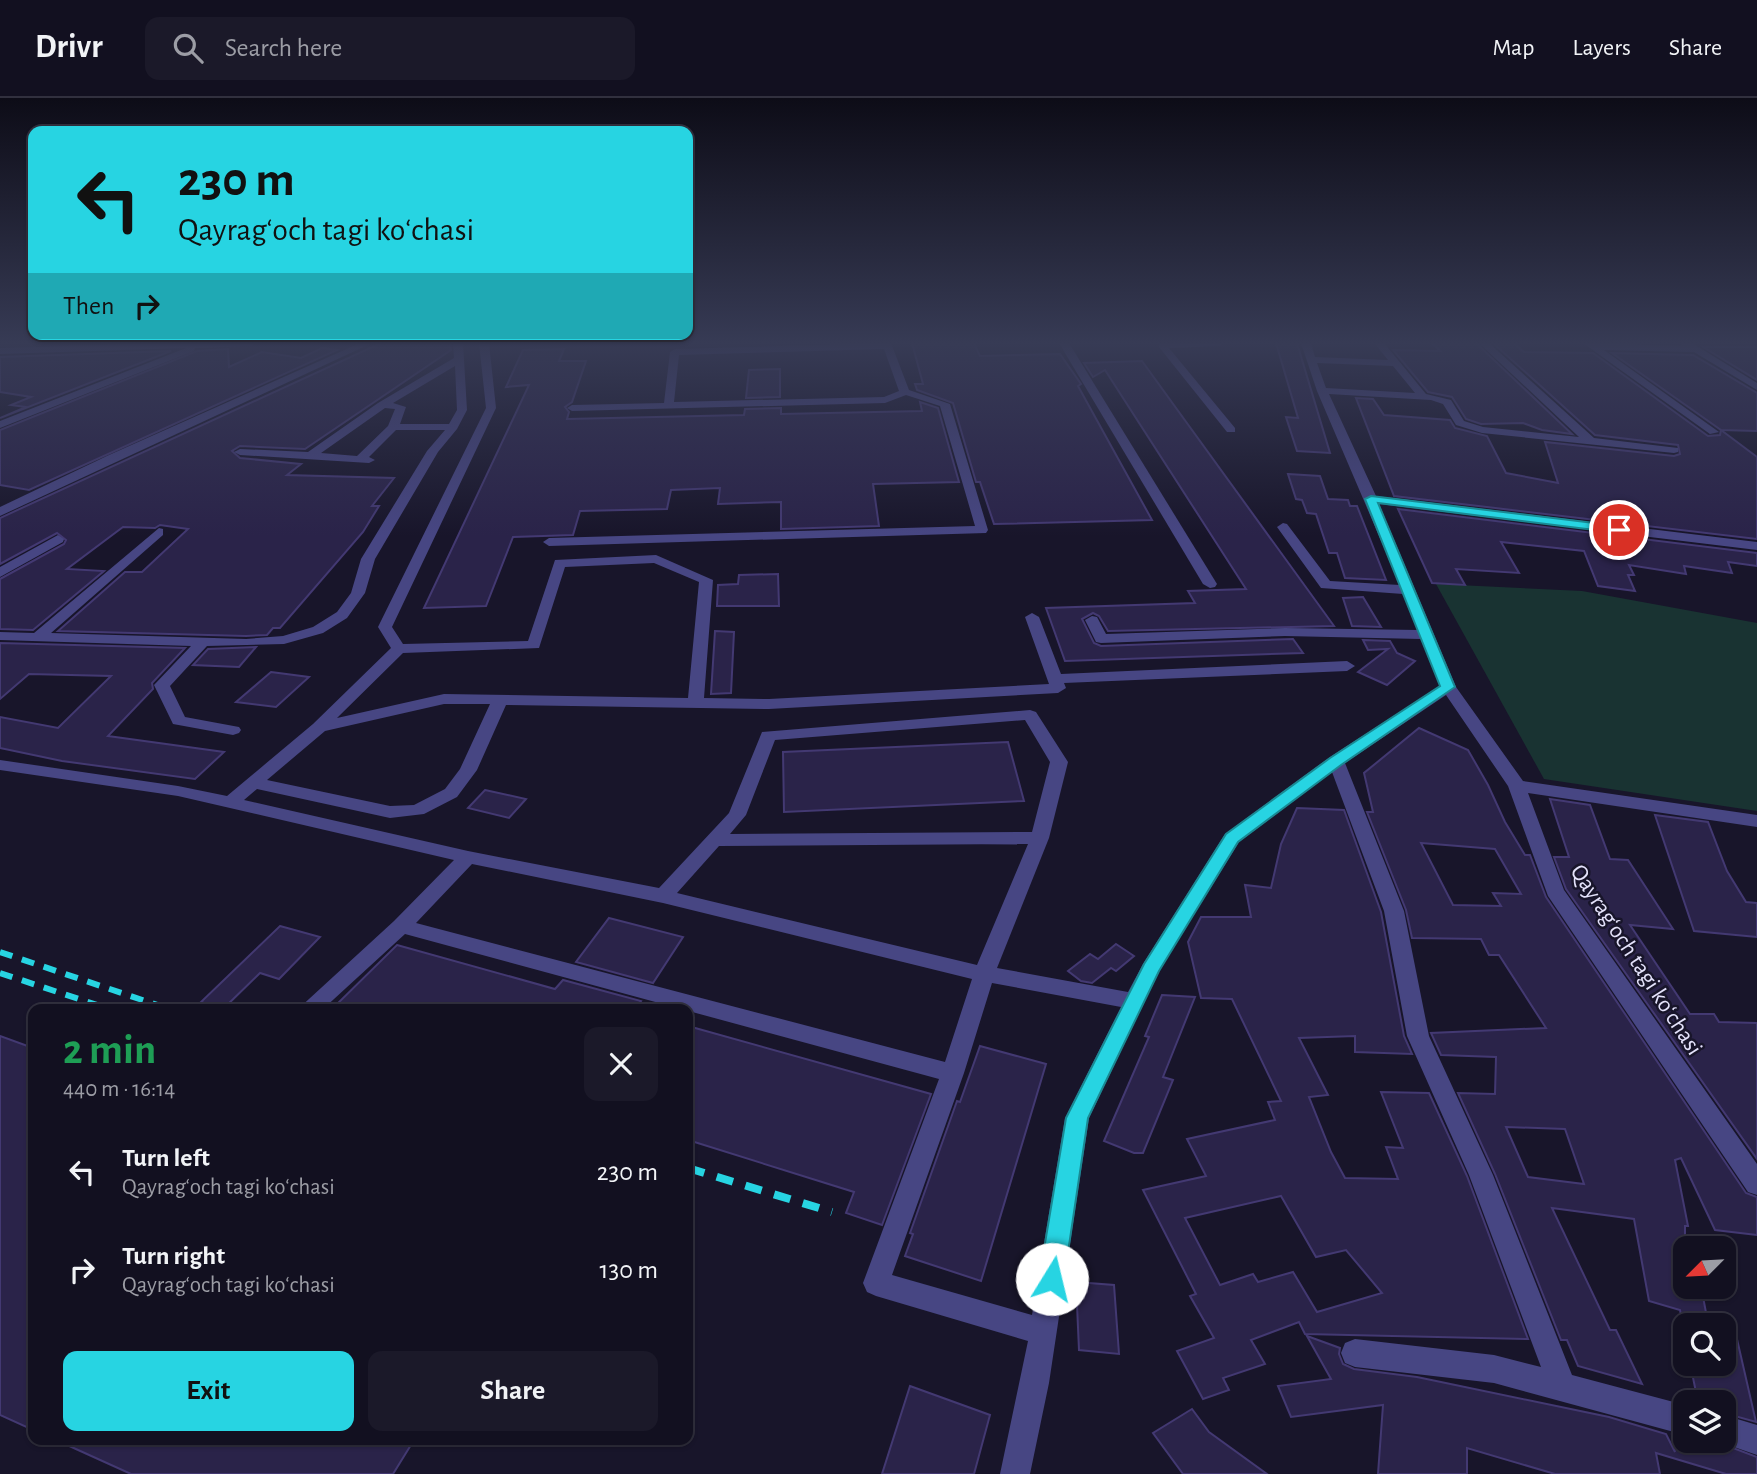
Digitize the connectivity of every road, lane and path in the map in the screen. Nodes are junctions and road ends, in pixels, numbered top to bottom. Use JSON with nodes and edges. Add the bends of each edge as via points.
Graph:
{"nodes":[{"id":1,"x":45,"y":407,"type":"edge"},
{"id":2,"x":224,"y":407,"type":"edge"},
{"id":3,"x":379,"y":407,"type":"edge"},
{"id":4,"x":401,"y":407,"type":"edge"},
{"id":5,"x":462,"y":407,"type":"edge"},
{"id":6,"x":491,"y":407,"type":"edge"},
{"id":7,"x":597,"y":407,"type":"edge"},
{"id":8,"x":946,"y":407,"type":"edge"},
{"id":9,"x":1103,"y":407,"type":"edge"},
{"id":10,"x":1213,"y":407,"type":"edge"},
{"id":11,"x":1329,"y":407,"type":"edge"},
{"id":12,"x":1450,"y":407,"type":"edge"},
{"id":13,"x":1553,"y":407,"type":"edge"},
{"id":14,"x":1679,"y":407,"type":"edge"},
{"id":15,"x":572,"y":408,"type":"dead end"},
{"id":16,"x":0,"y":425,"type":"edge"},
{"id":17,"x":393,"y":426,"type":"junction"},
{"id":18,"x":453,"y":427,"type":"junction"},
{"id":19,"x":1231,"y":430,"type":"dead end"},
{"id":20,"x":1714,"y":432,"type":"dead end"},
{"id":21,"x":1590,"y":441,"type":"junction"},
{"id":22,"x":1674,"y":450,"type":"dead end"},
{"id":23,"x":240,"y":452,"type":"dead end"},
{"id":24,"x":310,"y":455,"type":"junction"},
{"id":25,"x":1371,"y":499,"type":"junction"},
{"id":26,"x":0,"y":512,"type":"edge"},
{"id":27,"x":1283,"y":527,"type":"dead end"},
{"id":28,"x":159,"y":532,"type":"dead end"},
{"id":29,"x":58,"y":539,"type":"dead end"},
{"id":30,"x":549,"y":542,"type":"dead end"},
{"id":31,"x":1757,"y":546,"type":"edge"},
{"id":32,"x":0,"y":573,"type":"edge"},
{"id":33,"x":1210,"y":584,"type":"dead end"},
{"id":34,"x":1407,"y":590,"type":"junction"},
{"id":35,"x":1032,"y":617,"type":"dead end"},
{"id":36,"x":1092,"y":620,"type":"dead end"},
{"id":37,"x":1426,"y":635,"type":"junction"},
{"id":38,"x":0,"y":636,"type":"edge"},
{"id":39,"x":37,"y":638,"type":"junction"},
{"id":40,"x":202,"y":643,"type":"junction"},
{"id":41,"x":399,"y":649,"type":"junction"},
{"id":42,"x":1347,"y":666,"type":"dead end"},
{"id":43,"x":1054,"y":679,"type":"junction"},
{"id":44,"x":1448,"y":687,"type":"junction"},
{"id":45,"x":500,"y":700,"type":"junction"},
{"id":46,"x":696,"y":703,"type":"junction"},
{"id":47,"x":319,"y":727,"type":"junction"},
{"id":48,"x":233,"y":730,"type":"dead end"},
{"id":49,"x":1336,"y":761,"type":"junction"},
{"id":50,"x":0,"y":765,"type":"edge"},
{"id":51,"x":255,"y":783,"type":"junction"},
{"id":52,"x":1517,"y":786,"type":"junction"},
{"id":53,"x":231,"y":802,"type":"junction"},
{"id":54,"x":1757,"y":821,"type":"edge"},
{"id":55,"x":1040,"y":838,"type":"junction"},
{"id":56,"x":715,"y":840,"type":"junction"},
{"id":57,"x":468,"y":857,"type":"junction"},
{"id":58,"x":663,"y":896,"type":"junction"},
{"id":59,"x":401,"y":926,"type":"junction"},
{"id":60,"x":984,"y":974,"type":"junction"},
{"id":61,"x":1135,"y":1001,"type":"junction"},
{"id":62,"x":315,"y":1004,"type":"edge"},
{"id":63,"x":953,"y":1073,"type":"junction"},
{"id":64,"x":1757,"y":1184,"type":"edge"},
{"id":65,"x":1043,"y":1332,"type":"junction"},
{"id":66,"x":1355,"y":1353,"type":"dead end"},
{"id":67,"x":1562,"y":1385,"type":"junction"},
{"id":68,"x":1673,"y":1417,"type":"edge"},
{"id":69,"x":1736,"y":1434,"type":"edge"},
{"id":70,"x":1757,"y":1440,"type":"edge"},
{"id":71,"x":1015,"y":1474,"type":"edge"}],
"edges":[{"from":1,"to":16,"type":"street"},
{"from":2,"to":26,"type":"street"},
{"from":3,"to":24,"type":"street"},
{"from":4,"to":17,"type":"street"},
{"from":5,"to":18,"type":"street"},
{"from":6,"to":41,"type":"street","via":[[385,627]]},
{"from":7,"to":15,"type":"street"},
{"from":8,"to":30,"type":"street","via":[[982,530]]},
{"from":9,"to":33,"type":"street"},
{"from":10,"to":19,"type":"street"},
{"from":11,"to":25,"type":"street","name":"Qayragʻoch tagi koʻchasi"},
{"from":12,"to":21,"type":"street","via":[[1460,423],[1468,426]]},
{"from":13,"to":21,"type":"street"},
{"from":14,"to":20,"type":"street"},
{"from":17,"to":18,"type":"street"},
{"from":17,"to":24,"type":"street","via":[[365,460]]},
{"from":18,"to":40,"type":"street","via":[[433,451],[368,559],[358,593],[342,615],[318,630],[284,640]]},
{"from":21,"to":22,"type":"street"},
{"from":23,"to":24,"type":"street"},
{"from":25,"to":31,"type":"street"},
{"from":25,"to":34,"type":"street","name":"Qayragʻoch tagi koʻchasi"},
{"from":27,"to":34,"type":"street","via":[[1326,585]]},
{"from":28,"to":39,"type":"street"},
{"from":29,"to":32,"type":"street"},
{"from":34,"to":37,"type":"street","name":"Qayragʻoch tagi koʻchasi"},
{"from":35,"to":43,"type":"street"},
{"from":36,"to":37,"type":"street","via":[[1101,639],[1285,632]]},
{"from":37,"to":44,"type":"street","name":"Qayragʻoch tagi koʻchasi"},
{"from":38,"to":39,"type":"street"},
{"from":39,"to":40,"type":"street"},
{"from":40,"to":48,"type":"street","via":[[162,685],[180,721]]},
{"from":41,"to":46,"type":"street","via":[[534,645],[560,563],[656,559],[706,580]]},
{"from":41,"to":47,"type":"street"},
{"from":42,"to":43,"type":"street"},
{"from":43,"to":46,"type":"street","via":[[1058,688],[769,704]]},
{"from":44,"to":49,"type":"street"},
{"from":44,"to":52,"type":"street","name":"Qayragʻoch tagi koʻchasi"},
{"from":45,"to":46,"type":"street"},
{"from":45,"to":47,"type":"street","via":[[444,699]]},
{"from":45,"to":51,"type":"street","via":[[468,770],[450,793],[418,810],[390,812]]},
{"from":47,"to":51,"type":"street"},
{"from":49,"to":61,"type":"street","via":[[1232,838]]},
{"from":49,"to":67,"type":"street","via":[[1394,911],[1418,1036],[1482,1175]]},
{"from":50,"to":53,"type":"street"},
{"from":51,"to":53,"type":"street"},
{"from":52,"to":54,"type":"street"},
{"from":52,"to":64,"type":"street","name":"Qayragʻoch tagi koʻchasi","via":[[1556,891]]},
{"from":53,"to":57,"type":"street"},
{"from":55,"to":56,"type":"street"},
{"from":55,"to":56,"type":"street","via":[[1059,762],[1030,715],[768,736],[737,815]]},
{"from":55,"to":60,"type":"street"},
{"from":56,"to":58,"type":"street"},
{"from":57,"to":58,"type":"street"},
{"from":57,"to":59,"type":"street"},
{"from":58,"to":60,"type":"street"},
{"from":59,"to":62,"type":"street"},
{"from":59,"to":63,"type":"street"},
{"from":60,"to":61,"type":"street"},
{"from":60,"to":63,"type":"street"},
{"from":61,"to":65,"type":"street","via":[[1077,1118]]},
{"from":63,"to":65,"type":"street","via":[[876,1283]]},
{"from":65,"to":71,"type":"street"},
{"from":66,"to":67,"type":"street","via":[[1494,1369]]},
{"from":67,"to":68,"type":"street"},
{"from":69,"to":70,"type":"street"}]}
